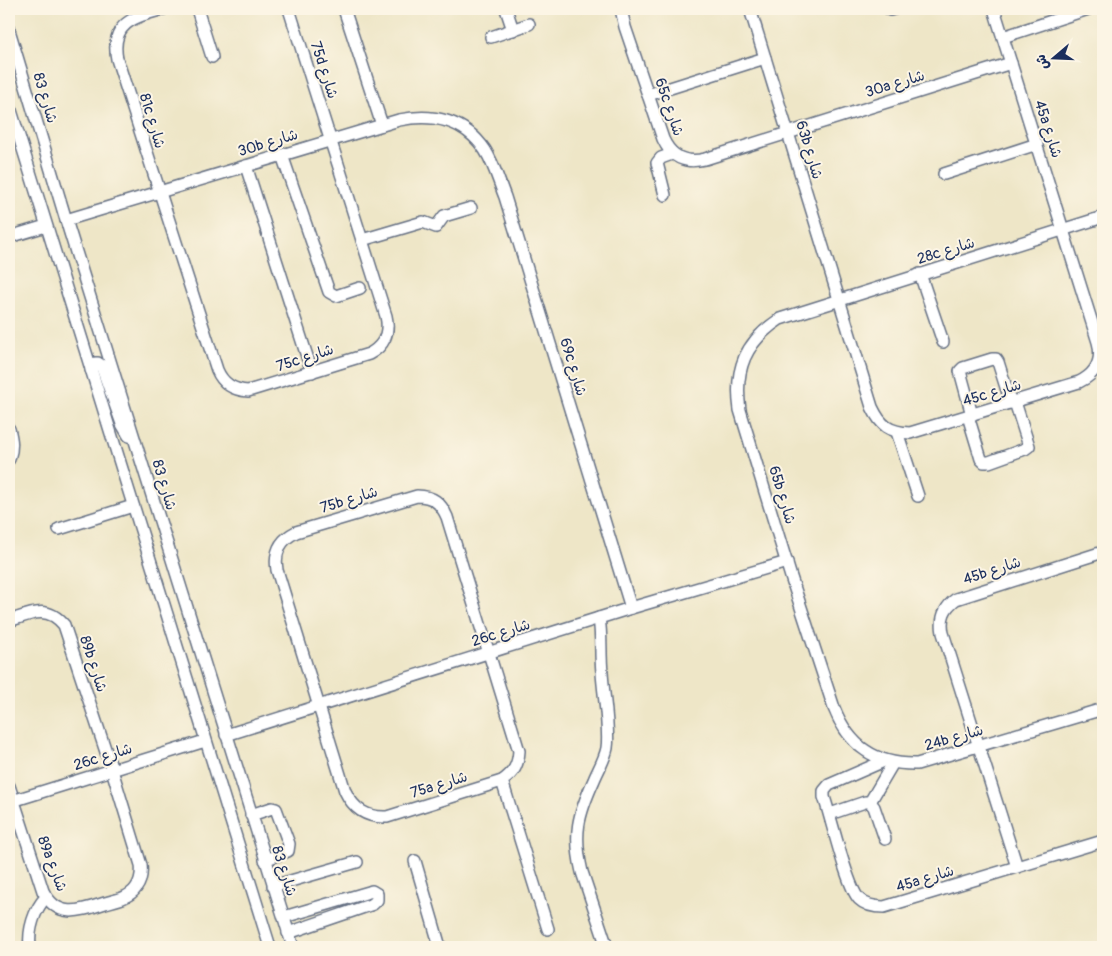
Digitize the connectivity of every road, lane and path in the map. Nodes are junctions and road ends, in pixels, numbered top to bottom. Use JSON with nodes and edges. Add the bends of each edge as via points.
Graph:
{"nodes":[{"id":1,"x":163,"y":9,"type":"edge"},
{"id":2,"x":197,"y":9,"type":"edge"},
{"id":3,"x":289,"y":9,"type":"edge"},
{"id":4,"x":344,"y":9,"type":"edge"},
{"id":5,"x":506,"y":9,"type":"edge"},
{"id":6,"x":621,"y":9,"type":"edge"},
{"id":7,"x":750,"y":9,"type":"edge"},
{"id":8,"x":994,"y":9,"type":"edge"},
{"id":9,"x":1088,"y":9,"type":"edge"},
{"id":10,"x":529,"y":24,"type":"dead end"},
{"id":11,"x":9,"y":30,"type":"edge"},
{"id":12,"x":513,"y":30,"type":"junction"},
{"id":13,"x":491,"y":37,"type":"dead end"},
{"id":14,"x":1003,"y":37,"type":"junction"},
{"id":15,"x":212,"y":57,"type":"dead end"},
{"id":16,"x":765,"y":58,"type":"junction"},
{"id":17,"x":1011,"y":63,"type":"junction"},
{"id":18,"x":648,"y":95,"type":"junction"},
{"id":19,"x":9,"y":104,"type":"edge"},
{"id":20,"x":382,"y":125,"type":"junction"},
{"id":21,"x":789,"y":133,"type":"junction"},
{"id":22,"x":330,"y":140,"type":"junction"},
{"id":23,"x":477,"y":140,"type":"joint"},
{"id":24,"x":1037,"y":144,"type":"junction"},
{"id":25,"x":282,"y":154,"type":"junction"},
{"id":26,"x":672,"y":154,"type":"junction"},
{"id":27,"x":246,"y":166,"type":"junction"},
{"id":28,"x":944,"y":174,"type":"dead end"},
{"id":29,"x":158,"y":192,"type":"junction"},
{"id":30,"x":665,"y":195,"type":"dead end"},
{"id":31,"x":471,"y":208,"type":"dead end"},
{"id":32,"x":1103,"y":217,"type":"edge"},
{"id":33,"x":66,"y":220,"type":"junction"},
{"id":34,"x":46,"y":226,"type":"junction"},
{"id":35,"x":1064,"y":230,"type":"junction"},
{"id":36,"x":9,"y":237,"type":"edge"},
{"id":37,"x":362,"y":240,"type":"junction"},
{"id":38,"x":920,"y":274,"type":"junction"},
{"id":39,"x":360,"y":288,"type":"dead end"},
{"id":40,"x":839,"y":300,"type":"junction"},
{"id":41,"x":797,"y":312,"type":"joint"},
{"id":42,"x":943,"y":342,"type":"dead end"},
{"id":43,"x":91,"y":370,"type":"junction"},
{"id":44,"x":1100,"y":371,"type":"edge"},
{"id":45,"x":312,"y":372,"type":"junction"},
{"id":46,"x":1013,"y":402,"type":"junction"},
{"id":47,"x":970,"y":416,"type":"junction"},
{"id":48,"x":9,"y":429,"type":"edge"},
{"id":49,"x":897,"y":432,"type":"junction"},
{"id":50,"x":136,"y":443,"type":"junction"},
{"id":51,"x":9,"y":459,"type":"edge"},
{"id":52,"x":918,"y":496,"type":"dead end"},
{"id":53,"x":132,"y":506,"type":"junction"},
{"id":54,"x":59,"y":528,"type":"dead end"},
{"id":55,"x":1103,"y":552,"type":"edge"},
{"id":56,"x":787,"y":562,"type":"junction"},
{"id":57,"x":631,"y":608,"type":"junction"},
{"id":58,"x":599,"y":618,"type":"junction"},
{"id":59,"x":9,"y":621,"type":"edge"},
{"id":60,"x":489,"y":652,"type":"junction"},
{"id":61,"x":318,"y":706,"type":"junction"},
{"id":62,"x":834,"y":708,"type":"joint"},
{"id":63,"x":1103,"y":708,"type":"edge"},
{"id":64,"x":226,"y":735,"type":"junction"},
{"id":65,"x":205,"y":741,"type":"junction"},
{"id":66,"x":979,"y":747,"type":"junction"},
{"id":67,"x":888,"y":762,"type":"junction"},
{"id":68,"x":112,"y":770,"type":"junction"},
{"id":69,"x":502,"y":781,"type":"junction"},
{"id":70,"x":9,"y":786,"type":"edge"},
{"id":71,"x":11,"y":802,"type":"edge"},
{"id":72,"x":870,"y":802,"type":"junction"},
{"id":73,"x":830,"y":814,"type":"junction"},
{"id":74,"x":251,"y":815,"type":"junction"},
{"id":75,"x":885,"y":839,"type":"dead end"},
{"id":76,"x":1103,"y":841,"type":"edge"},
{"id":77,"x":265,"y":860,"type":"junction"},
{"id":78,"x":415,"y":861,"type":"dead end"},
{"id":79,"x":357,"y":862,"type":"dead end"},
{"id":80,"x":1016,"y":867,"type":"junction"},
{"id":81,"x":273,"y":886,"type":"junction"},
{"id":82,"x":46,"y":897,"type":"junction"},
{"id":83,"x":284,"y":917,"type":"junction"},
{"id":84,"x":548,"y":929,"type":"dead end"},
{"id":85,"x":288,"y":933,"type":"junction"},
{"id":86,"x":30,"y":947,"type":"edge"},
{"id":87,"x":270,"y":947,"type":"edge"},
{"id":88,"x":293,"y":947,"type":"edge"},
{"id":89,"x":440,"y":947,"type":"edge"},
{"id":90,"x":607,"y":947,"type":"edge"}],
"edges":[{"from":1,"to":29,"type":"street","name":"81c شارع","via":[[128,21],[116,38],[115,49]]},
{"from":2,"to":15,"type":"street"},
{"from":3,"to":22,"type":"street","name":"75d شارع"},
{"from":4,"to":20,"type":"street"},
{"from":5,"to":12,"type":"street"},
{"from":6,"to":18,"type":"street","name":"65c شارع"},
{"from":7,"to":16,"type":"street","name":"63b شارع"},
{"from":8,"to":14,"type":"street","name":"45a شارع"},
{"from":9,"to":14,"type":"street"},
{"from":10,"to":12,"type":"street"},
{"from":11,"to":33,"type":"street","name":"شارع 83"},
{"from":12,"to":13,"type":"street"},
{"from":14,"to":17,"type":"street","name":"45a شارع"},
{"from":16,"to":18,"type":"street"},
{"from":16,"to":21,"type":"street","name":"63b شارع"},
{"from":17,"to":21,"type":"street","name":"30a شارع"},
{"from":17,"to":24,"type":"street","name":"45a شارع"},
{"from":18,"to":26,"type":"street","name":"65c شارع"},
{"from":19,"to":34,"type":"street"},
{"from":20,"to":22,"type":"street","name":"30b شارع"},
{"from":20,"to":23,"type":"street","name":"30b شارع","via":[[424,116],[439,118],[453,122]]},
{"from":21,"to":26,"type":"street","name":"65c شارع","via":[[694,162]]},
{"from":21,"to":40,"type":"street","name":"63b شارع"},
{"from":22,"to":25,"type":"street","name":"30b شارع"},
{"from":22,"to":37,"type":"street","name":"75c شارع"},
{"from":23,"to":57,"type":"street","name":"69c شارع","via":[[486,151],[505,197]]},
{"from":24,"to":28,"type":"street"},
{"from":24,"to":35,"type":"street","name":"45a شارع"},
{"from":25,"to":27,"type":"street","name":"30b شارع"},
{"from":25,"to":39,"type":"street","via":[[329,292],[336,296]]},
{"from":26,"to":30,"type":"street","via":[[657,163]]},
{"from":27,"to":29,"type":"street","name":"30b شارع"},
{"from":27,"to":45,"type":"street"},
{"from":29,"to":33,"type":"street","name":"30b شارع"},
{"from":29,"to":45,"type":"street","name":"75c شارع","via":[[220,378],[232,388],[248,391]]},
{"from":31,"to":37,"type":"street","via":[[444,216],[436,227],[423,222]]},
{"from":32,"to":35,"type":"street","name":"28c شارع"},
{"from":33,"to":50,"type":"street","name":"شارع 83"},
{"from":34,"to":36,"type":"street"},
{"from":34,"to":43,"type":"street"},
{"from":35,"to":38,"type":"street","name":"28c شارع"},
{"from":35,"to":44,"type":"street","name":"45c شارع","via":[[1100,348]]},
{"from":37,"to":45,"type":"street","name":"75c شارع","via":[[388,324],[386,338],[368,354]]},
{"from":38,"to":40,"type":"street","name":"28c شارع"},
{"from":38,"to":42,"type":"street"},
{"from":40,"to":41,"type":"street","name":"28c شارع"},
{"from":40,"to":49,"type":"street","via":[[872,408],[886,427]]},
{"from":41,"to":56,"type":"street","name":"65b شارع","via":[[765,329],[753,342],[739,374],[738,392],[740,410]]},
{"from":43,"to":50,"type":"street","via":[[94,363],[101,365],[124,430]]},
{"from":43,"to":53,"type":"street"},
{"from":44,"to":46,"type":"street","name":"45c شارع","via":[[1080,382]]},
{"from":46,"to":47,"type":"street","name":"45c شارع"},
{"from":46,"to":47,"type":"street","via":[[996,359],[963,368],[960,371]]},
{"from":46,"to":47,"type":"street","via":[[1029,446],[989,462],[981,460]]},
{"from":47,"to":49,"type":"street","name":"45c شارع","via":[[915,432]]},
{"from":48,"to":51,"type":"street","via":[[12,451]]},
{"from":49,"to":52,"type":"street"},
{"from":50,"to":64,"type":"street","name":"شارع 83"},
{"from":53,"to":54,"type":"street"},
{"from":53,"to":65,"type":"street"},
{"from":55,"to":66,"type":"street","name":"45b شارع","via":[[964,596],[950,603],[945,610],[943,633]]},
{"from":56,"to":57,"type":"street","name":"26c شارع"},
{"from":56,"to":62,"type":"street","name":"65b شارع"},
{"from":57,"to":58,"type":"street","name":"26c شارع"},
{"from":58,"to":60,"type":"street","name":"26c شارع"},
{"from":58,"to":90,"type":"street","via":[[607,741],[582,806],[577,836],[582,872]]},
{"from":59,"to":68,"type":"street","name":"89b شارع","via":[[41,612],[54,616],[64,625]]},
{"from":60,"to":61,"type":"street","name":"26c شارع"},
{"from":60,"to":61,"type":"street","name":"75b شارع","via":[[447,517],[436,500],[427,496],[408,497],[296,532],[288,536],[277,551],[277,570]]},
{"from":60,"to":69,"type":"street","via":[[519,751],[516,769]]},
{"from":61,"to":64,"type":"street","name":"26c شارع"},
{"from":61,"to":69,"type":"street","name":"75a شارع","via":[[350,801],[366,815],[388,817]]},
{"from":62,"to":67,"type":"street","name":"24b شارع","via":[[847,735],[858,746]]},
{"from":63,"to":66,"type":"street","name":"24b شارع"},
{"from":64,"to":74,"type":"street","name":"شارع 83"},
{"from":65,"to":68,"type":"street","name":"26c شارع"},
{"from":65,"to":87,"type":"street"},
{"from":66,"to":67,"type":"street","name":"24b شارع","via":[[917,764]]},
{"from":66,"to":80,"type":"street"},
{"from":67,"to":72,"type":"street"},
{"from":67,"to":73,"type":"street","via":[[827,787],[824,794]]},
{"from":68,"to":71,"type":"street","name":"26c شارع"},
{"from":68,"to":82,"type":"street","name":"89a شارع","via":[[141,865],[137,887],[126,896],[74,912],[55,906]]},
{"from":69,"to":84,"type":"street"},
{"from":70,"to":71,"type":"street"},
{"from":71,"to":82,"type":"street","name":"89a شارع"},
{"from":72,"to":73,"type":"street"},
{"from":72,"to":75,"type":"street"},
{"from":73,"to":80,"type":"street","name":"45a شارع","via":[[851,885],[867,905],[884,908]]},
{"from":74,"to":77,"type":"street","name":"شارع 83"},
{"from":74,"to":77,"type":"street","via":[[276,809],[289,844],[288,851]]},
{"from":76,"to":80,"type":"street","name":"45a شارع"},
{"from":77,"to":81,"type":"street","name":"شارع 83"},
{"from":78,"to":89,"type":"street"},
{"from":79,"to":81,"type":"street"},
{"from":81,"to":83,"type":"street","name":"شارع 83"},
{"from":82,"to":86,"type":"street","via":[[31,927]]},
{"from":83,"to":85,"type":"street","name":"شارع 83"},
{"from":83,"to":85,"type":"street","via":[[372,891],[377,894],[377,900],[372,904]]},
{"from":85,"to":88,"type":"street","name":"شارع 83"}]}
